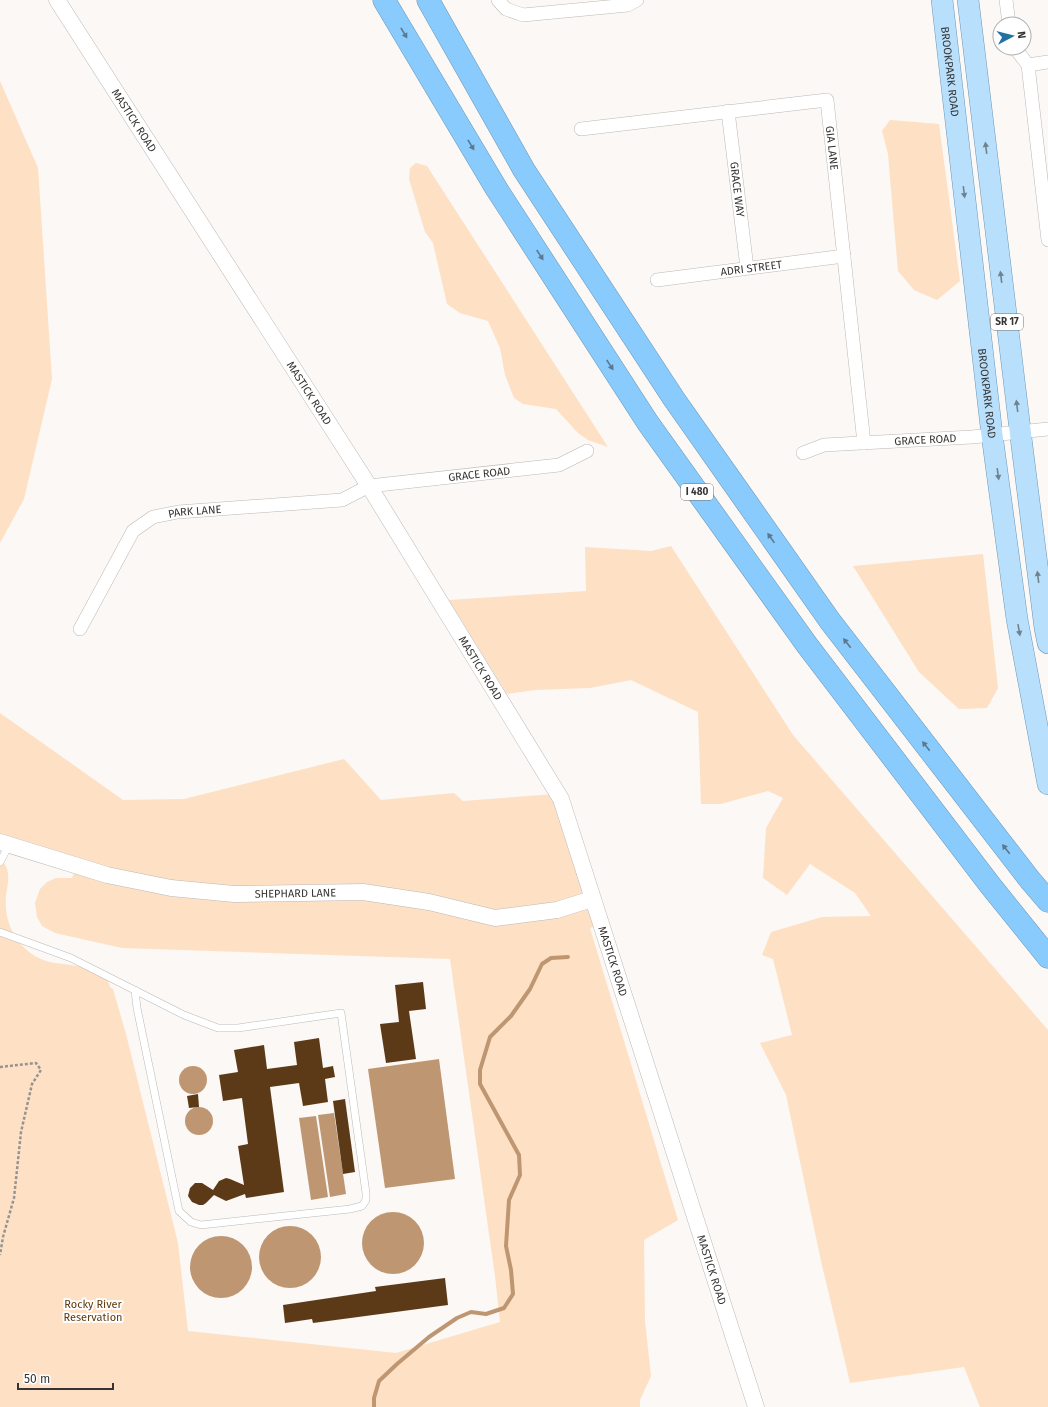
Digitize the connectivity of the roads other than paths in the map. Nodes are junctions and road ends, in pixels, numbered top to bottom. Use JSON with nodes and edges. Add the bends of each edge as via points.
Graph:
{"nodes":[{"id":1,"x":56,"y":0,"type":"edge"},
{"id":2,"x":384,"y":0,"type":"edge"},
{"id":3,"x":428,"y":0,"type":"edge"},
{"id":4,"x":498,"y":0,"type":"edge"},
{"id":5,"x":942,"y":0,"type":"edge"},
{"id":6,"x":968,"y":0,"type":"edge"},
{"id":7,"x":1006,"y":0,"type":"edge"},
{"id":8,"x":632,"y":3,"type":"edge"},
{"id":9,"x":1008,"y":16,"type":"edge"},
{"id":10,"x":1021,"y":56,"type":"edge"},
{"id":11,"x":1048,"y":62,"type":"edge"},
{"id":12,"x":1028,"y":65,"type":"junction"},
{"id":13,"x":728,"y":111,"type":"junction"},
{"id":14,"x":581,"y":129,"type":"dead end"},
{"id":15,"x":1048,"y":240,"type":"edge"},
{"id":16,"x":844,"y":256,"type":"junction"},
{"id":17,"x":747,"y":268,"type":"junction"},
{"id":18,"x":657,"y":280,"type":"dead end"},
{"id":19,"x":1048,"y":429,"type":"edge"},
{"id":20,"x":1020,"y":432,"type":"junction"},
{"id":21,"x":992,"y":435,"type":"junction"},
{"id":22,"x":864,"y":443,"type":"junction"},
{"id":23,"x":587,"y":451,"type":"dead end"},
{"id":24,"x":803,"y":453,"type":"dead end"},
{"id":25,"x":369,"y":486,"type":"junction"},
{"id":26,"x":80,"y":629,"type":"dead end"},
{"id":27,"x":1048,"y":643,"type":"edge"},
{"id":28,"x":1048,"y":784,"type":"edge"},
{"id":29,"x":5,"y":843,"type":"edge"},
{"id":30,"x":0,"y":862,"type":"edge"},
{"id":31,"x":592,"y":899,"type":"junction"},
{"id":32,"x":1048,"y":901,"type":"edge"},
{"id":33,"x":0,"y":932,"type":"edge"},
{"id":34,"x":1048,"y":957,"type":"edge"},
{"id":35,"x":135,"y":990,"type":"junction"},
{"id":36,"x":756,"y":1407,"type":"edge"}],
"edges":[{"from":1,"to":25,"type":"street","name":"MASTICK ROAD"},
{"from":2,"to":34,"type":"highway","number":"I 480","one_way":true,"via":[[496,188],[648,423],[807,645],[975,866]]},
{"from":32,"to":3,"type":"highway","one_way":true,"via":[[830,621],[674,399],[524,170]]},
{"from":4,"to":8,"type":"street","via":[[506,9],[523,15]]},
{"from":5,"to":21,"type":"main road","name":"BROOKPARK ROAD","number":"SR 17","one_way":true},
{"from":20,"to":6,"type":"main road","number":"SR 17","one_way":true},
{"from":7,"to":9,"type":"street"},
{"from":10,"to":12,"type":"street"},
{"from":11,"to":12,"type":"street"},
{"from":12,"to":15,"type":"street"},
{"from":13,"to":14,"type":"street","name":"GIA LANE"},
{"from":13,"to":16,"type":"street","name":"GIA LANE","via":[[827,100]]},
{"from":13,"to":17,"type":"street","name":"GRACE WAY"},
{"from":16,"to":17,"type":"street","name":"ADRI STREET"},
{"from":16,"to":22,"type":"street","name":"GIA LANE"},
{"from":17,"to":18,"type":"street","name":"ADRI STREET"},
{"from":19,"to":20,"type":"street","name":"GRACE ROAD"},
{"from":20,"to":21,"type":"street","name":"GRACE ROAD"},
{"from":27,"to":20,"type":"main road","number":"SR 17","one_way":true},
{"from":21,"to":22,"type":"street","name":"GRACE ROAD"},
{"from":21,"to":28,"type":"main road","name":"BROOKPARK ROAD","number":"SR 17","one_way":true,"via":[[1017,618]]},
{"from":22,"to":24,"type":"street","name":"GRACE ROAD","via":[[824,445]]},
{"from":23,"to":25,"type":"street","name":"GRACE ROAD","via":[[559,465]]},
{"from":25,"to":26,"type":"street","name":"PARK LANE","via":[[342,500],[178,512],[153,517],[133,532]]},
{"from":25,"to":31,"type":"street","name":"MASTICK ROAD","via":[[561,799]]},
{"from":29,"to":30,"type":"lane"},
{"from":29,"to":31,"type":"street","name":"SHEPHARD LANE","via":[[107,875],[171,888],[234,894],[363,892],[429,902],[496,918],[557,910]]},
{"from":31,"to":36,"type":"street","name":"MASTICK ROAD"},
{"from":33,"to":35,"type":"lane","via":[[71,958]]},
{"from":35,"to":35,"type":"lane","via":[[184,1015],[218,1028],[250,1027],[341,1013],[366,1193],[366,1200],[362,1206],[201,1225],[191,1222],[179,1211]]}]}
